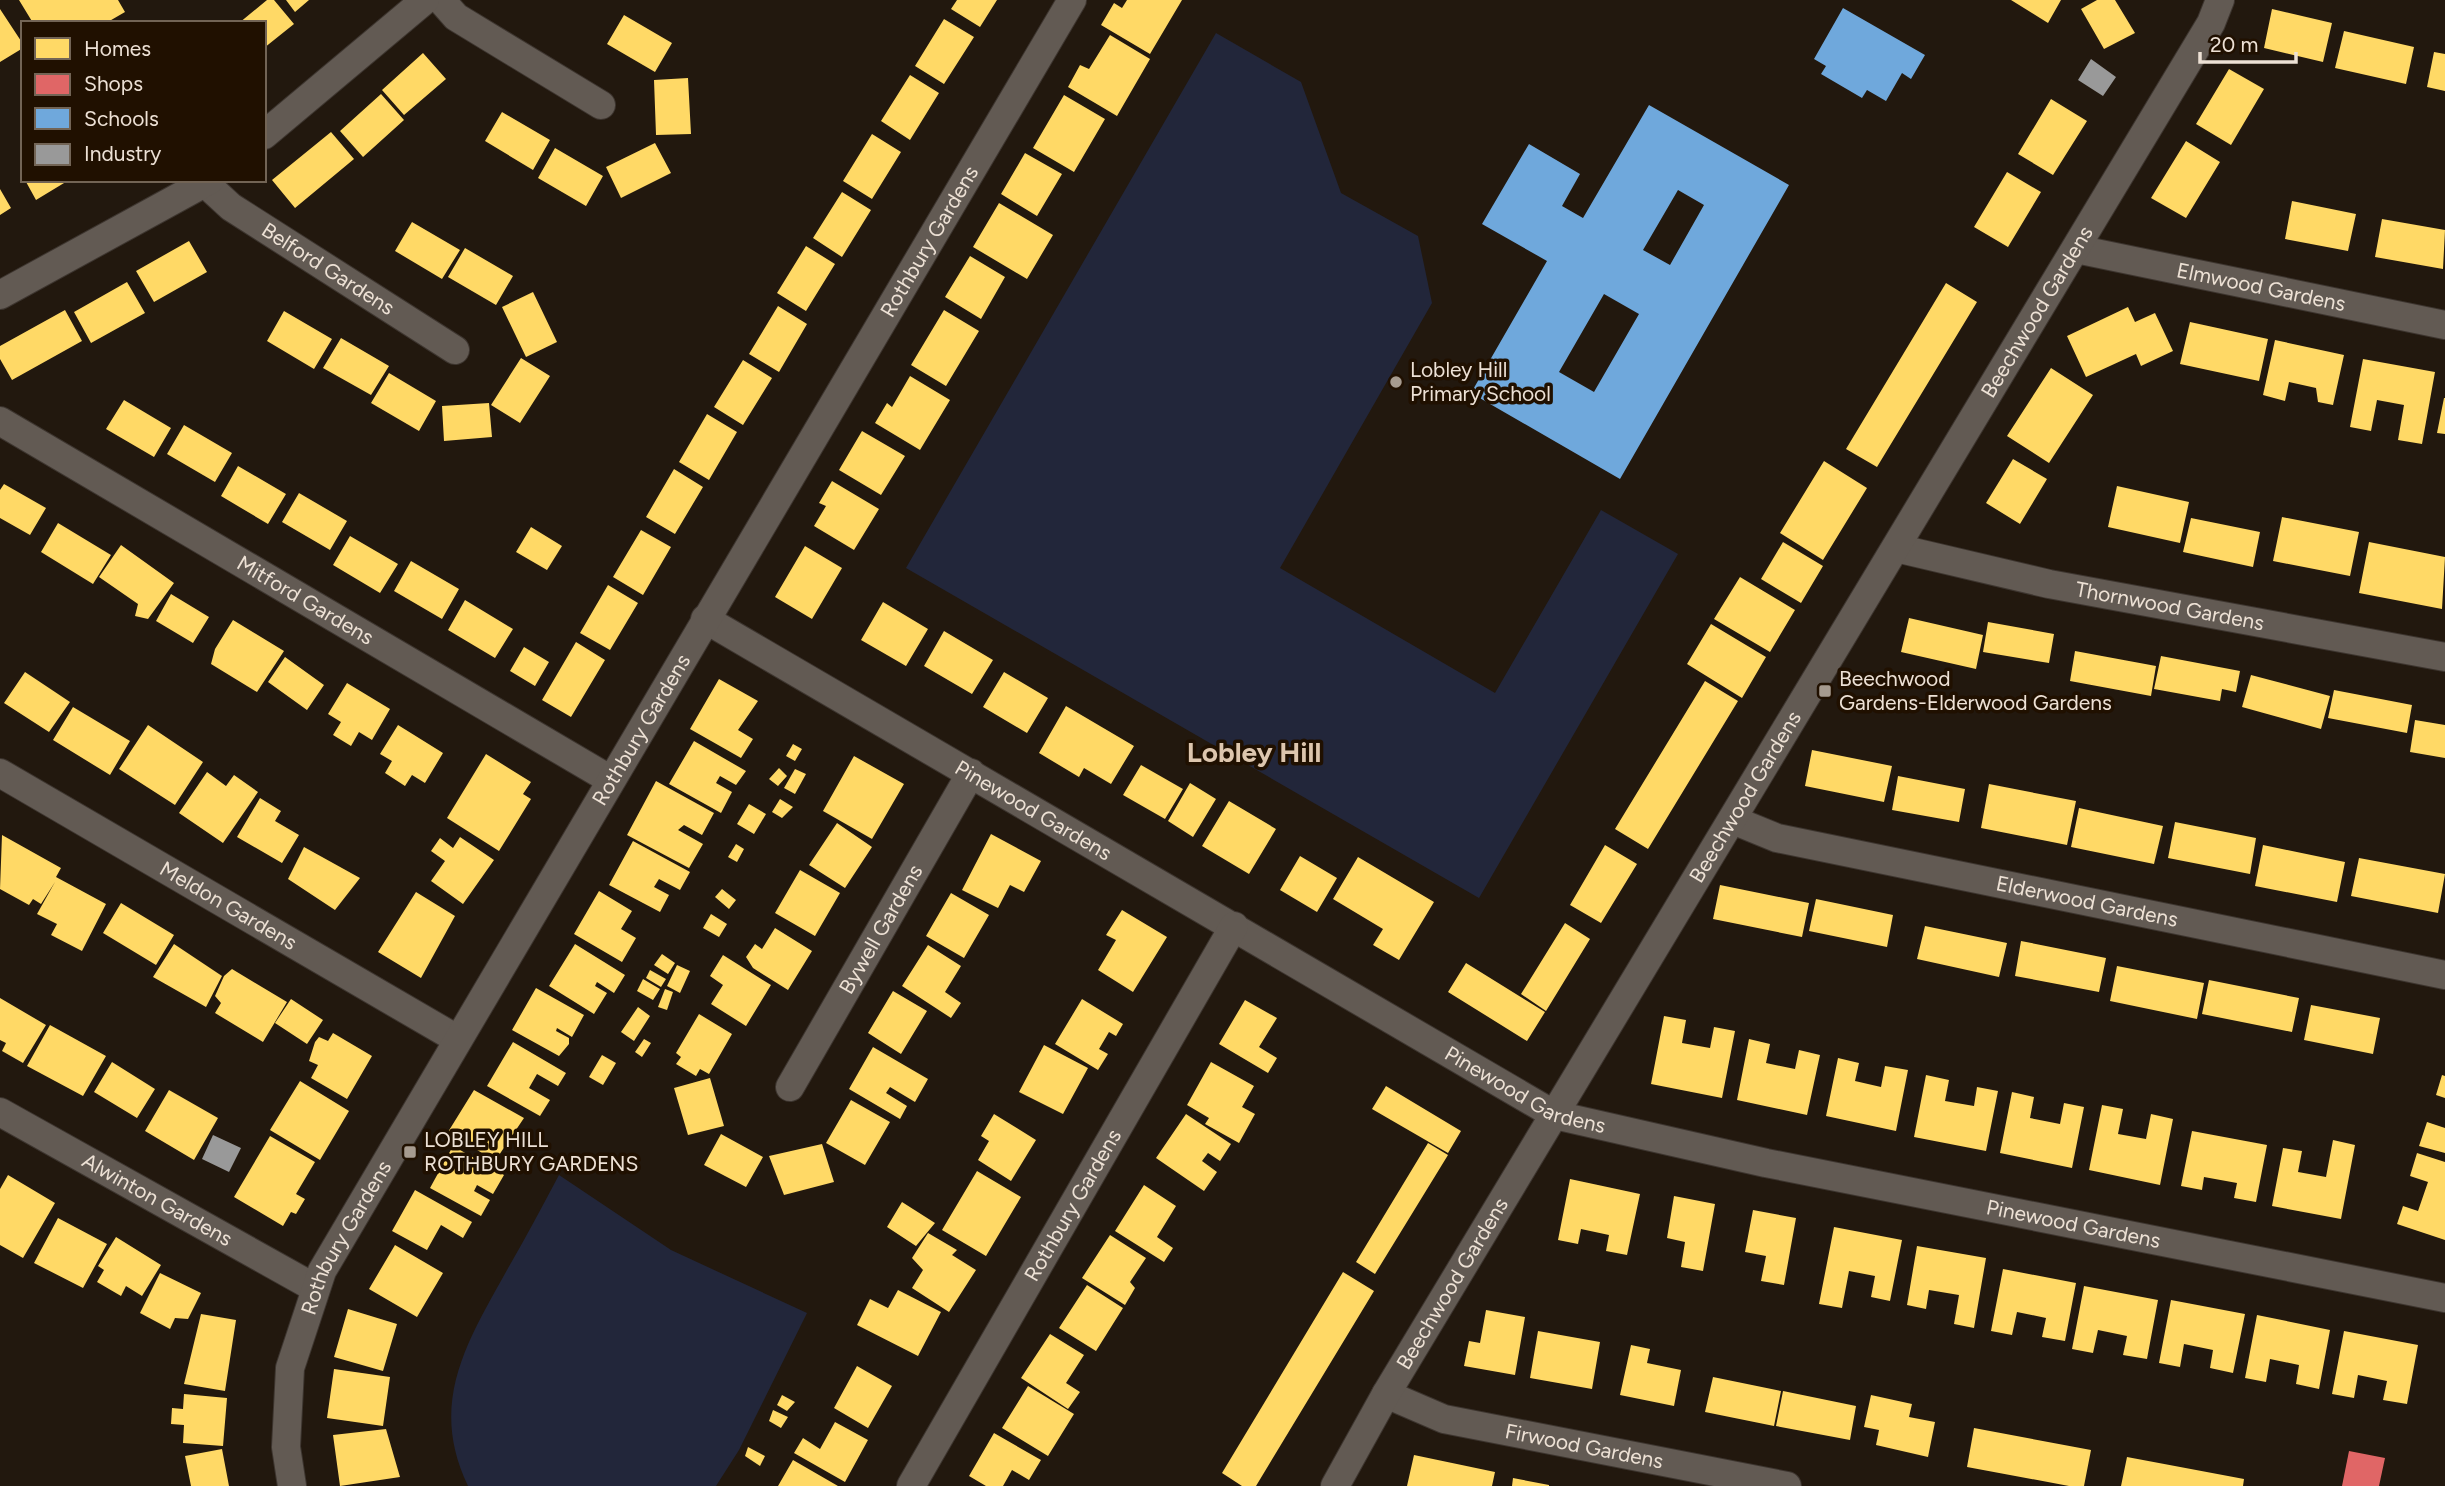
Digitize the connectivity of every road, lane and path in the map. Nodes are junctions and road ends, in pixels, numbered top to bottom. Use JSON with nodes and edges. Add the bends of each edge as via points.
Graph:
{"nodes":[{"id":1,"x":425,"y":0,"type":"edge"},
{"id":2,"x":441,"y":0,"type":"edge"},
{"id":3,"x":1072,"y":0,"type":"edge"},
{"id":4,"x":2220,"y":0,"type":"edge"},
{"id":5,"x":601,"y":104,"type":"dead end"},
{"id":6,"x":266,"y":133,"type":"edge"},
{"id":7,"x":208,"y":182,"type":"edge"},
{"id":8,"x":2076,"y":249,"type":"junction"},
{"id":9,"x":0,"y":295,"type":"edge"},
{"id":10,"x":2445,"y":325,"type":"edge"},
{"id":11,"x":455,"y":349,"type":"dead end"},
{"id":12,"x":0,"y":421,"type":"edge"},
{"id":13,"x":1896,"y":548,"type":"junction"},
{"id":14,"x":705,"y":619,"type":"junction"},
{"id":15,"x":2445,"y":657,"type":"edge"},
{"id":16,"x":0,"y":773,"type":"edge"},
{"id":17,"x":971,"y":773,"type":"junction"},
{"id":18,"x":611,"y":780,"type":"junction"},
{"id":19,"x":1733,"y":820,"type":"junction"},
{"id":20,"x":1234,"y":926,"type":"junction"},
{"id":21,"x":2445,"y":975,"type":"edge"},
{"id":22,"x":457,"y":1040,"type":"junction"},
{"id":23,"x":790,"y":1087,"type":"dead end"},
{"id":24,"x":0,"y":1112,"type":"edge"},
{"id":25,"x":1555,"y":1115,"type":"junction"},
{"id":26,"x":315,"y":1288,"type":"junction"},
{"id":27,"x":2445,"y":1298,"type":"edge"},
{"id":28,"x":1386,"y":1394,"type":"junction"},
{"id":29,"x":292,"y":1486,"type":"edge"},
{"id":30,"x":911,"y":1486,"type":"edge"},
{"id":31,"x":1335,"y":1486,"type":"edge"},
{"id":32,"x":1787,"y":1486,"type":"edge"}],
"edges":[{"from":1,"to":6,"type":"street"},
{"from":2,"to":5,"type":"street","via":[[456,17]]},
{"from":3,"to":14,"type":"street","name":"Rothbury Gardens"},
{"from":4,"to":8,"type":"street","name":"Beechwood Gardens","via":[[2211,23]]},
{"from":7,"to":9,"type":"street"},
{"from":7,"to":11,"type":"street","name":"Belford Gardens","via":[[231,207]]},
{"from":8,"to":10,"type":"street","name":"Elmwood Gardens"},
{"from":8,"to":13,"type":"street","name":"Beechwood Gardens"},
{"from":12,"to":18,"type":"street","name":"Mitford Gardens"},
{"from":13,"to":15,"type":"street","name":"Thornwood Gardens","via":[[2049,584]]},
{"from":13,"to":19,"type":"street","name":"Beechwood Gardens"},
{"from":14,"to":17,"type":"street","name":"Pinewood Gardens"},
{"from":14,"to":18,"type":"street","name":"Rothbury Gardens"},
{"from":16,"to":22,"type":"street","name":"Meldon Gardens"},
{"from":17,"to":20,"type":"street","name":"Pinewood Gardens"},
{"from":17,"to":23,"type":"street","name":"Bywell Gardens"},
{"from":18,"to":22,"type":"street","name":"Rothbury Gardens"},
{"from":19,"to":21,"type":"street","name":"Elderwood Gardens","via":[[1777,838]]},
{"from":19,"to":25,"type":"street","name":"Beechwood Gardens"},
{"from":20,"to":25,"type":"street","name":"Pinewood Gardens"},
{"from":20,"to":30,"type":"street","name":"Rothbury Gardens"},
{"from":22,"to":26,"type":"street","name":"Rothbury Gardens"},
{"from":24,"to":26,"type":"street","name":"Alwinton Gardens"},
{"from":25,"to":27,"type":"street","name":"Pinewood Gardens","via":[[1766,1163]]},
{"from":25,"to":28,"type":"street","name":"Beechwood Gardens"},
{"from":26,"to":29,"type":"street","name":"Rothbury Gardens","via":[[290,1368],[286,1447]]},
{"from":28,"to":31,"type":"street","name":"Beechwood Gardens"},
{"from":28,"to":32,"type":"street","name":"Firwood Gardens","via":[[1444,1419]]}]}
